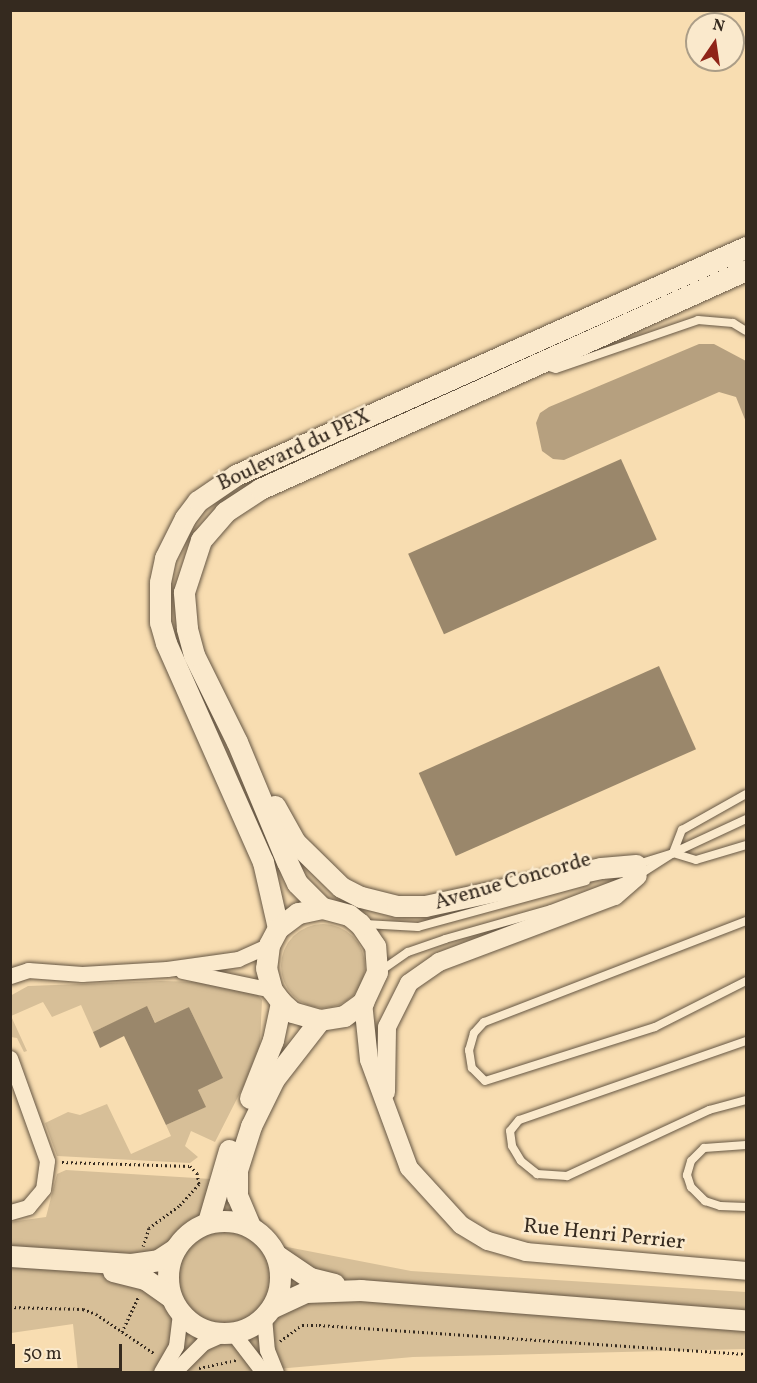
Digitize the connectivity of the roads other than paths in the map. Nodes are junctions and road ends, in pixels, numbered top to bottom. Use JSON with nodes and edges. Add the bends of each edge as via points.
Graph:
{"nodes":[{"id":1,"x":747,"y":247,"type":"edge"},
{"id":2,"x":747,"y":270,"type":"edge"},
{"id":3,"x":747,"y":331,"type":"edge"},
{"id":4,"x":538,"y":364,"type":"junction"},
{"id":5,"x":237,"y":742,"type":"junction"},
{"id":6,"x":747,"y":794,"type":"edge"},
{"id":7,"x":747,"y":819,"type":"edge"},
{"id":8,"x":747,"y":845,"type":"edge"},
{"id":9,"x":673,"y":853,"type":"junction"},
{"id":10,"x":637,"y":870,"type":"junction"},
{"id":11,"x":322,"y":908,"type":"junction"},
{"id":12,"x":747,"y":921,"type":"edge"},
{"id":13,"x":360,"y":924,"type":"junction"},
{"id":14,"x":274,"y":937,"type":"junction"},
{"id":15,"x":168,"y":969,"type":"junction"},
{"id":16,"x":12,"y":972,"type":"edge"},
{"id":17,"x":377,"y":972,"type":"junction"},
{"id":18,"x":747,"y":981,"type":"edge"},
{"id":19,"x":277,"y":996,"type":"junction"},
{"id":20,"x":363,"y":1002,"type":"junction"},
{"id":21,"x":320,"y":1020,"type":"junction"},
{"id":22,"x":747,"y":1041,"type":"edge"},
{"id":23,"x":10,"y":1058,"type":"edge"},
{"id":24,"x":386,"y":1100,"type":"junction"},
{"id":25,"x":747,"y":1100,"type":"edge"},
{"id":26,"x":747,"y":1145,"type":"edge"},
{"id":27,"x":747,"y":1207,"type":"edge"},
{"id":28,"x":10,"y":1212,"type":"edge"},
{"id":29,"x":208,"y":1222,"type":"junction"},
{"id":30,"x":250,"y":1227,"type":"junction"},
{"id":31,"x":175,"y":1249,"type":"junction"},
{"id":32,"x":276,"y":1255,"type":"junction"},
{"id":33,"x":10,"y":1256,"type":"edge"},
{"id":34,"x":83,"y":1263,"type":"junction"},
{"id":35,"x":747,"y":1271,"type":"edge"},
{"id":36,"x":361,"y":1290,"type":"junction"},
{"id":37,"x":175,"y":1305,"type":"junction"},
{"id":38,"x":268,"y":1312,"type":"junction"},
{"id":39,"x":747,"y":1320,"type":"edge"},
{"id":40,"x":229,"y":1333,"type":"junction"},
{"id":41,"x":162,"y":1365,"type":"edge"},
{"id":42,"x":174,"y":1372,"type":"edge"},
{"id":43,"x":263,"y":1372,"type":"edge"},
{"id":44,"x":276,"y":1372,"type":"edge"}],
"edges":[{"from":1,"to":14,"type":"main road","name":"Boulevard du PEX","via":[[236,475],[198,501],[185,519],[165,558],[160,582],[160,622],[166,644],[263,862]]},
{"from":2,"to":4,"type":"main road","name":"Boulevard du PEX"},
{"from":3,"to":4,"type":"lane","via":[[733,323],[698,320],[556,369]]},
{"from":4,"to":5,"type":"main road","name":"Boulevard du PEX","via":[[260,489],[210,526],[187,574],[184,608],[195,655]]},
{"from":5,"to":10,"type":"main road","via":[[295,842],[340,887],[361,897],[397,906],[425,906],[601,868]]},
{"from":5,"to":11,"type":"main road","name":"Boulevard du PEX","via":[[297,882]]},
{"from":6,"to":9,"type":"lane","via":[[682,830]]},
{"from":7,"to":9,"type":"lane","name":"Avenue Concorde"},
{"from":8,"to":9,"type":"lane","name":"Avenue Concorde","via":[[696,860]]},
{"from":9,"to":10,"type":"lane","name":"Avenue Concorde"},
{"from":10,"to":13,"type":"lane","name":"Avenue Concorde","via":[[418,927]]},
{"from":10,"to":17,"type":"lane","name":"Avenue Concorde","via":[[550,909],[408,952]]},
{"from":10,"to":24,"type":"street","via":[[615,896],[440,962],[409,983],[387,1027]]},
{"from":11,"to":13,"type":"main road","via":[[349,915]]},
{"from":11,"to":14,"type":"main road","via":[[298,914]]},
{"from":12,"to":18,"type":"lane","via":[[484,1022],[474,1033],[469,1050],[472,1068],[485,1081],[655,1027]]},
{"from":13,"to":17,"type":"main road","via":[[375,946]]},
{"from":14,"to":15,"type":"street","via":[[238,958]]},
{"from":14,"to":19,"type":"main road","via":[[266,968]]},
{"from":15,"to":16,"type":"street"},
{"from":15,"to":19,"type":"street"},
{"from":17,"to":20,"type":"main road"},
{"from":19,"to":21,"type":"main road","via":[[292,1012]]},
{"from":19,"to":29,"type":"main road","via":[[273,1040],[230,1146]]},
{"from":20,"to":21,"type":"main road","via":[[344,1016]]},
{"from":20,"to":24,"type":"street","name":"Rue Henri Perrier","via":[[369,1060]]},
{"from":21,"to":30,"type":"main road","via":[[274,1079],[240,1153],[237,1196]]},
{"from":22,"to":25,"type":"lane","via":[[519,1120],[510,1131],[512,1146],[520,1161],[537,1174],[567,1176],[709,1110]]},
{"from":23,"to":28,"type":"street","via":[[47,1161],[43,1189],[28,1207]]},
{"from":24,"to":35,"type":"street","name":"Rue Henri Perrier","via":[[410,1168],[461,1225],[488,1241],[526,1252]]},
{"from":26,"to":27,"type":"lane","via":[[704,1148],[691,1161],[687,1175],[691,1187],[705,1201]]},
{"from":29,"to":30,"type":"main road","via":[[222,1220]]},
{"from":29,"to":31,"type":"main road","via":[[183,1237]]},
{"from":30,"to":32,"type":"main road","via":[[261,1234]]},
{"from":31,"to":34,"type":"main road","via":[[147,1262]]},
{"from":31,"to":37,"type":"main road","via":[[167,1281]]},
{"from":32,"to":36,"type":"main road","via":[[310,1278]]},
{"from":32,"to":38,"type":"main road","via":[[280,1282]]},
{"from":33,"to":34,"type":"main road"},
{"from":34,"to":37,"type":"main road","via":[[145,1279]]},
{"from":36,"to":38,"type":"main road","via":[[306,1292]]},
{"from":36,"to":39,"type":"main road"},
{"from":37,"to":40,"type":"main road","via":[[192,1324]]},
{"from":37,"to":41,"type":"street","via":[[176,1346]]},
{"from":38,"to":40,"type":"main road","via":[[248,1328]]},
{"from":38,"to":44,"type":"street","via":[[267,1350]]},
{"from":40,"to":42,"type":"street","via":[[203,1342]]},
{"from":40,"to":43,"type":"street"}]}
